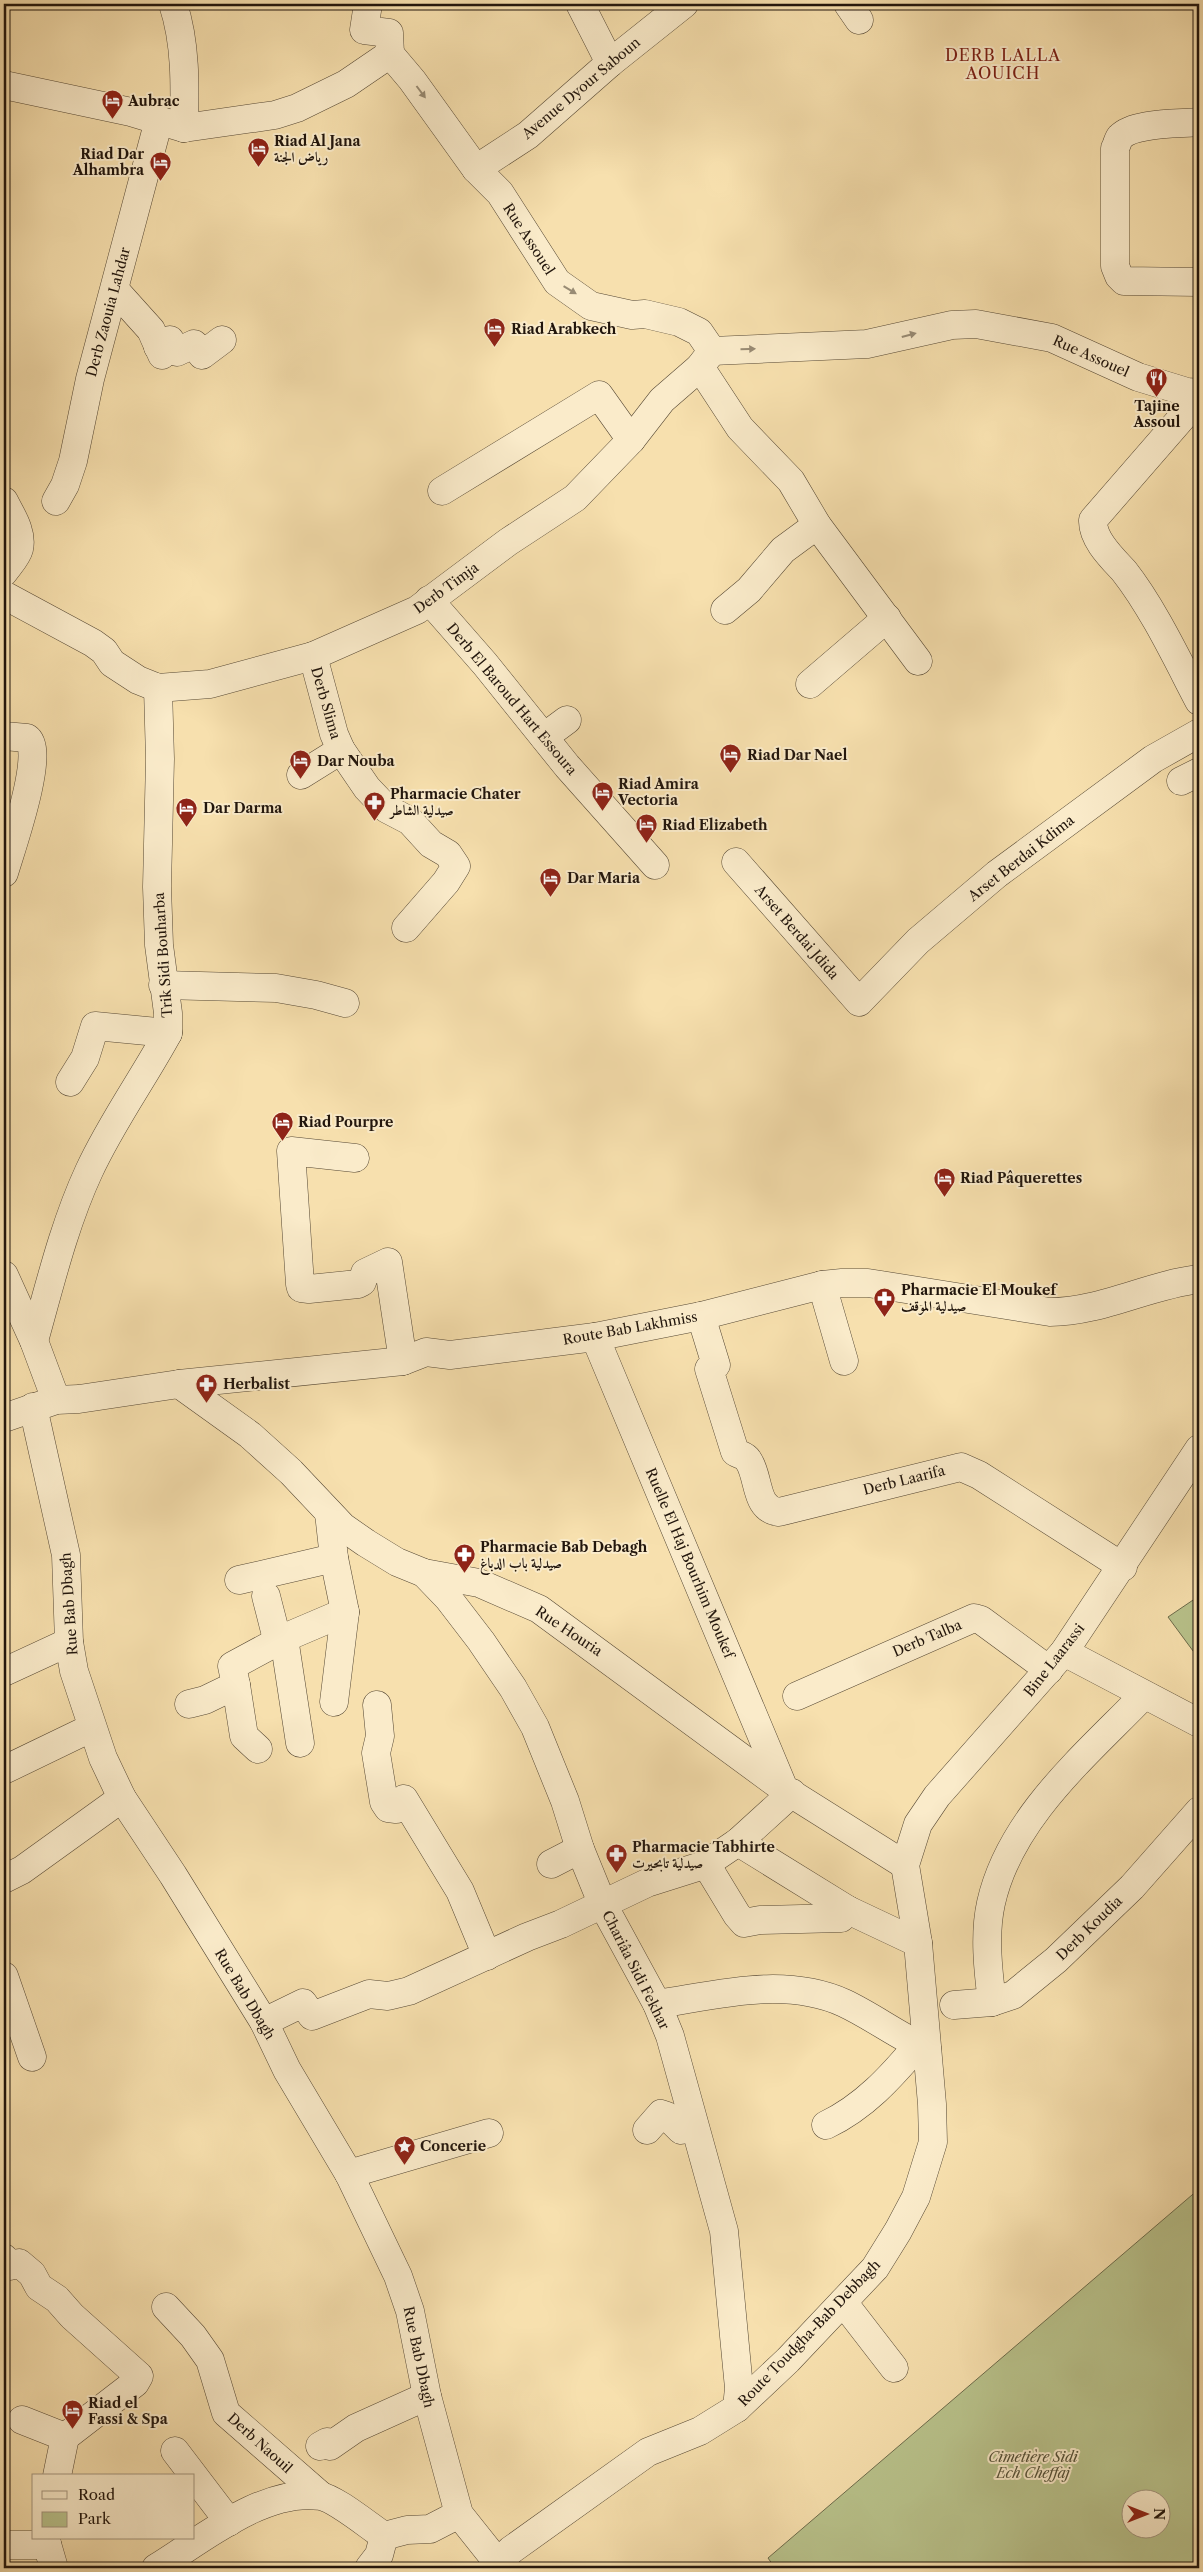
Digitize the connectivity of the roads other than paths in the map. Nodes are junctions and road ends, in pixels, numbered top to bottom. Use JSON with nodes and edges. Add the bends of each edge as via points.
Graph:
{"nodes":[{"id":1,"x":173,"y":4,"type":"edge"},
{"id":2,"x":368,"y":4,"type":"edge"},
{"id":3,"x":580,"y":4,"type":"edge"},
{"id":4,"x":682,"y":4,"type":"edge"},
{"id":5,"x":390,"y":54,"type":"junction"},
{"id":6,"x":610,"y":63,"type":"junction"},
{"id":7,"x":4,"y":85,"type":"edge"},
{"id":8,"x":1199,"y":122,"type":"edge"},
{"id":9,"x":172,"y":124,"type":"junction"},
{"id":10,"x":476,"y":169,"type":"junction"},
{"id":11,"x":1199,"y":282,"type":"edge"},
{"id":12,"x":115,"y":290,"type":"junction"},
{"id":13,"x":222,"y":340,"type":"dead end"},
{"id":14,"x":706,"y":359,"type":"junction"},
{"id":15,"x":1199,"y":393,"type":"edge"},
{"id":16,"x":1199,"y":398,"type":"edge"},
{"id":17,"x":631,"y":440,"type":"junction"},
{"id":18,"x":442,"y":491,"type":"dead end"},
{"id":19,"x":4,"y":501,"type":"edge"},
{"id":20,"x":56,"y":501,"type":"dead end"},
{"id":21,"x":817,"y":524,"type":"junction"},
{"id":22,"x":4,"y":572,"type":"edge"},
{"id":23,"x":4,"y":595,"type":"edge"},
{"id":24,"x":429,"y":600,"type":"junction"},
{"id":25,"x":725,"y":610,"type":"dead end"},
{"id":26,"x":886,"y":618,"type":"junction"},
{"id":27,"x":313,"y":656,"type":"junction"},
{"id":28,"x":918,"y":661,"type":"dead end"},
{"id":29,"x":810,"y":684,"type":"dead end"},
{"id":30,"x":158,"y":688,"type":"junction"},
{"id":31,"x":1199,"y":701,"type":"edge"},
{"id":32,"x":567,"y":720,"type":"dead end"},
{"id":33,"x":1199,"y":732,"type":"edge"},
{"id":34,"x":4,"y":736,"type":"edge"},
{"id":35,"x":544,"y":737,"type":"junction"},
{"id":36,"x":341,"y":750,"type":"junction"},
{"id":37,"x":301,"y":775,"type":"dead end"},
{"id":38,"x":736,"y":862,"type":"dead end"},
{"id":39,"x":655,"y":865,"type":"dead end"},
{"id":40,"x":4,"y":873,"type":"edge"},
{"id":41,"x":406,"y":928,"type":"dead end"},
{"id":42,"x":163,"y":985,"type":"junction"},
{"id":43,"x":859,"y":1002,"type":"joint"},
{"id":44,"x":345,"y":1004,"type":"dead end"},
{"id":45,"x":168,"y":1033,"type":"junction"},
{"id":46,"x":70,"y":1082,"type":"dead end"},
{"id":47,"x":355,"y":1158,"type":"dead end"},
{"id":48,"x":4,"y":1275,"type":"edge"},
{"id":49,"x":1199,"y":1279,"type":"edge"},
{"id":50,"x":822,"y":1285,"type":"junction"},
{"id":51,"x":701,"y":1316,"type":"junction"},
{"id":52,"x":595,"y":1337,"type":"junction"},
{"id":53,"x":34,"y":1341,"type":"junction"},
{"id":54,"x":844,"y":1361,"type":"dead end"},
{"id":55,"x":403,"y":1362,"type":"junction"},
{"id":56,"x":179,"y":1384,"type":"junction"},
{"id":57,"x":44,"y":1403,"type":"junction"},
{"id":58,"x":4,"y":1418,"type":"edge"},
{"id":59,"x":1199,"y":1449,"type":"edge"},
{"id":60,"x":329,"y":1513,"type":"junction"},
{"id":61,"x":334,"y":1558,"type":"junction"},
{"id":62,"x":1123,"y":1567,"type":"junction"},
{"id":63,"x":424,"y":1574,"type":"junction"},
{"id":64,"x":239,"y":1580,"type":"dead end"},
{"id":65,"x":266,"y":1596,"type":"dead end"},
{"id":66,"x":345,"y":1612,"type":"junction"},
{"id":67,"x":281,"y":1641,"type":"junction"},
{"id":68,"x":69,"y":1642,"type":"junction"},
{"id":69,"x":1057,"y":1661,"type":"junction"},
{"id":70,"x":4,"y":1672,"type":"edge"},
{"id":71,"x":797,"y":1696,"type":"dead end"},
{"id":72,"x":1143,"y":1696,"type":"junction"},
{"id":73,"x":239,"y":1697,"type":"junction"},
{"id":74,"x":334,"y":1702,"type":"dead end"},
{"id":75,"x":189,"y":1704,"type":"dead end"},
{"id":76,"x":377,"y":1705,"type":"dead end"},
{"id":77,"x":1199,"y":1723,"type":"edge"},
{"id":78,"x":91,"y":1728,"type":"junction"},
{"id":79,"x":300,"y":1743,"type":"dead end"},
{"id":80,"x":258,"y":1749,"type":"dead end"},
{"id":81,"x":4,"y":1770,"type":"edge"},
{"id":82,"x":788,"y":1791,"type":"junction"},
{"id":83,"x":122,"y":1798,"type":"junction"},
{"id":84,"x":1199,"y":1811,"type":"edge"},
{"id":85,"x":738,"y":1842,"type":"junction"},
{"id":86,"x":580,"y":1849,"type":"junction"},
{"id":87,"x":551,"y":1864,"type":"dead end"},
{"id":88,"x":706,"y":1864,"type":"junction"},
{"id":89,"x":906,"y":1865,"type":"junction"},
{"id":90,"x":4,"y":1878,"type":"edge"},
{"id":91,"x":602,"y":1903,"type":"junction"},
{"id":92,"x":848,"y":1910,"type":"junction"},
{"id":93,"x":918,"y":1943,"type":"junction"},
{"id":94,"x":487,"y":1956,"type":"junction"},
{"id":95,"x":4,"y":1976,"type":"edge"},
{"id":96,"x":992,"y":2002,"type":"junction"},
{"id":97,"x":657,"y":2004,"type":"junction"},
{"id":98,"x":954,"y":2005,"type":"dead end"},
{"id":99,"x":264,"y":2022,"type":"junction"},
{"id":100,"x":923,"y":2047,"type":"junction"},
{"id":101,"x":32,"y":2057,"type":"dead end"},
{"id":102,"x":692,"y":2123,"type":"junction"},
{"id":103,"x":826,"y":2125,"type":"dead end"},
{"id":104,"x":647,"y":2130,"type":"dead end"},
{"id":105,"x":489,"y":2133,"type":"dead end"},
{"id":106,"x":349,"y":2174,"type":"junction"},
{"id":107,"x":6,"y":2263,"type":"edge"},
{"id":108,"x":843,"y":2302,"type":"junction"},
{"id":109,"x":166,"y":2307,"type":"dead end"},
{"id":110,"x":894,"y":2368,"type":"dead end"},
{"id":111,"x":426,"y":2396,"type":"junction"},
{"id":112,"x":738,"y":2408,"type":"junction"},
{"id":113,"x":22,"y":2420,"type":"dead end"},
{"id":114,"x":65,"y":2437,"type":"junction"},
{"id":115,"x":320,"y":2446,"type":"dead end"},
{"id":116,"x":175,"y":2450,"type":"dead end"},
{"id":117,"x":57,"y":2474,"type":"edge"},
{"id":118,"x":193,"y":2474,"type":"edge"},
{"id":119,"x":195,"y":2477,"type":"edge"},
{"id":120,"x":320,"y":2496,"type":"junction"},
{"id":121,"x":459,"y":2514,"type":"junction"},
{"id":122,"x":229,"y":2522,"type":"junction"},
{"id":123,"x":384,"y":2536,"type":"junction"},
{"id":124,"x":4,"y":2544,"type":"edge"},
{"id":125,"x":49,"y":2550,"type":"edge"},
{"id":126,"x":500,"y":2566,"type":"edge"},
{"id":127,"x":156,"y":2568,"type":"edge"},
{"id":128,"x":369,"y":2568,"type":"edge"}],
"edges":[{"from":1,"to":9,"type":"street","name":"Derb Zaouia Lahdar","via":[[179,20],[185,74]]},
{"from":2,"to":5,"type":"street","via":[[364,30],[389,33]]},
{"from":3,"to":6,"type":"street"},
{"from":4,"to":6,"type":"street","name":"Avenue Dyour Saboun"},
{"from":5,"to":9,"type":"street","via":[[346,84],[297,108],[275,115]]},
{"from":5,"to":10,"type":"street","name":"Rue Assouel","one_way":true},
{"from":6,"to":10,"type":"street","name":"Avenue Dyour Saboun","via":[[528,135]]},
{"from":7,"to":9,"type":"street"},
{"from":8,"to":11,"type":"street","via":[[1131,130],[1120,137],[1115,148],[1115,266],[1119,276],[1124,281]]},
{"from":9,"to":12,"type":"street","name":"Derb Zaouia Lahdar"},
{"from":10,"to":14,"type":"street","name":"Rue Assouel","one_way":true,"via":[[500,193],[557,282],[591,306],[679,322],[699,332]]},
{"from":12,"to":13,"type":"street","via":[[152,330],[160,351],[170,340],[177,352],[194,344],[202,355]]},
{"from":12,"to":20,"type":"street","name":"Derb Zaouia Lahdar","via":[[90,379],[73,461]]},
{"from":14,"to":15,"type":"street","name":"Rue Assouel","one_way":true,"via":[[866,344],[952,325],[976,324],[1052,338],[1138,377]]},
{"from":14,"to":17,"type":"street","name":"Derb Timja","via":[[662,400]]},
{"from":14,"to":21,"type":"street","via":[[740,428],[791,481]]},
{"from":16,"to":31,"type":"street","via":[[1093,520],[1101,544],[1136,588]]},
{"from":17,"to":18,"type":"street","via":[[599,395]]},
{"from":17,"to":24,"type":"street","name":"Derb Timja","via":[[574,498]]},
{"from":19,"to":22,"type":"street","via":[[17,527],[19,550]]},
{"from":21,"to":25,"type":"street","via":[[783,550],[749,590]]},
{"from":21,"to":26,"type":"street"},
{"from":23,"to":30,"type":"street","name":"Derb Timja","via":[[93,644],[138,680]]},
{"from":24,"to":27,"type":"street","name":"Derb Timja","via":[[416,610]]},
{"from":24,"to":35,"type":"street","name":"Derb El Baroud Hart Essoura"},
{"from":26,"to":28,"type":"street"},
{"from":26,"to":29,"type":"street"},
{"from":27,"to":30,"type":"street","name":"Derb Timja","via":[[210,684]]},
{"from":27,"to":36,"type":"street","name":"Derb Slima"},
{"from":30,"to":42,"type":"street","name":"Trik Sidi Bouharba","via":[[157,845]]},
{"from":32,"to":35,"type":"street"},
{"from":33,"to":43,"type":"street","name":"Arset Berdai Kdima","via":[[1153,759],[997,874],[918,942]]},
{"from":34,"to":40,"type":"street","via":[[27,738],[33,747],[27,800]]},
{"from":35,"to":39,"type":"street","name":"Derb El Baroud Hart Essoura"},
{"from":36,"to":37,"type":"street","name":"Derb Slima"},
{"from":36,"to":41,"type":"street","name":"Derb Slima","via":[[367,788],[387,809],[410,821],[431,844],[448,854],[456,866]]},
{"from":38,"to":43,"type":"street","name":"Arset Berdai Jdida"},
{"from":42,"to":44,"type":"street","via":[[276,988]]},
{"from":42,"to":45,"type":"street","name":"Trik Sidi Bouharba"},
{"from":45,"to":46,"type":"street","via":[[95,1026],[85,1058]]},
{"from":45,"to":53,"type":"street","name":"Trik Sidi Bouharba","via":[[88,1172],[73,1209]]},
{"from":47,"to":55,"type":"street","via":[[291,1151],[300,1284],[302,1288],[309,1289],[358,1284],[365,1273],[388,1262]]},
{"from":48,"to":53,"type":"street","name":"Rue Bab Dbagh"},
{"from":49,"to":50,"type":"street","name":"Route Bab Lakhmiss","via":[[1176,1282],[1070,1312],[1050,1312],[868,1283]]},
{"from":50,"to":51,"type":"street","name":"Route Bab Lakhmiss"},
{"from":50,"to":54,"type":"street"},
{"from":51,"to":52,"type":"street","name":"Route Bab Lakhmiss"},
{"from":51,"to":62,"type":"street","name":"Derb Laarifa","via":[[716,1365],[709,1369],[734,1452],[746,1458],[752,1466],[764,1506],[770,1511],[779,1512],[961,1467],[979,1475]]},
{"from":52,"to":55,"type":"street","name":"Route Bab Lakhmiss","via":[[450,1355],[426,1352]]},
{"from":52,"to":82,"type":"street","name":"Ruelle El Haj Bourhim Moukef"},
{"from":53,"to":57,"type":"street","name":"Rue Bab Dbagh"},
{"from":55,"to":56,"type":"street","name":"Route Bab Lakhmiss"},
{"from":56,"to":57,"type":"street","name":"Route Bab Lakhmiss"},
{"from":56,"to":60,"type":"street","name":"Rue Houria","via":[[250,1435],[292,1472]]},
{"from":57,"to":58,"type":"street","name":"Route Bab Lakhmiss"},
{"from":57,"to":68,"type":"street","name":"Rue Bab Dbagh","via":[[66,1555]]},
{"from":59,"to":62,"type":"street","name":"Bine Laarassi"},
{"from":60,"to":61,"type":"street"},
{"from":60,"to":63,"type":"street","name":"Rue Houria","via":[[366,1543]]},
{"from":61,"to":64,"type":"street"},
{"from":61,"to":66,"type":"street"},
{"from":62,"to":69,"type":"street","name":"Bine Laarassi"},
{"from":63,"to":82,"type":"street","name":"Rue Houria","via":[[479,1583],[539,1609]]},
{"from":63,"to":86,"type":"street","name":"Chariâa Sidi Fekhar","via":[[448,1598],[513,1688],[535,1727],[565,1801]]},
{"from":65,"to":67,"type":"street"},
{"from":66,"to":67,"type":"street"},
{"from":66,"to":74,"type":"street"},
{"from":67,"to":73,"type":"street","via":[[232,1666]]},
{"from":67,"to":79,"type":"street"},
{"from":68,"to":70,"type":"street"},
{"from":68,"to":78,"type":"street","name":"Rue Bab Dbagh"},
{"from":69,"to":71,"type":"street","name":"Derb Talba","via":[[974,1618]]},
{"from":69,"to":72,"type":"street"},
{"from":69,"to":89,"type":"street","name":"Bine Laarassi","via":[[926,1812],[912,1839]]},
{"from":72,"to":77,"type":"street"},
{"from":72,"to":96,"type":"street","via":[[1049,1795],[1010,1851],[991,1904],[988,1938]]},
{"from":73,"to":75,"type":"street"},
{"from":73,"to":80,"type":"street","via":[[244,1736]]},
{"from":76,"to":94,"type":"street","via":[[380,1736],[376,1753],[384,1802],[388,1808],[396,1809],[404,1799],[460,1891]]},
{"from":78,"to":81,"type":"street"},
{"from":78,"to":83,"type":"street","name":"Rue Bab Dbagh"},
{"from":82,"to":85,"type":"street"},
{"from":82,"to":89,"type":"street","name":"Rue Houria"},
{"from":83,"to":90,"type":"street","via":[[22,1870]]},
{"from":83,"to":99,"type":"street","name":"Rue Bab Dbagh"},
{"from":84,"to":96,"type":"street","name":"Derb Koudia","via":[[1132,1887],[1056,1960],[1013,1996]]},
{"from":85,"to":88,"type":"street"},
{"from":85,"to":92,"type":"street"},
{"from":86,"to":87,"type":"street"},
{"from":86,"to":91,"type":"street","name":"Chariâa Sidi Fekhar"},
{"from":88,"to":91,"type":"street","via":[[647,1883]]},
{"from":88,"to":92,"type":"street","via":[[744,1923],[841,1918]]},
{"from":89,"to":93,"type":"street","name":"Route Toudgha-Bab Debbagh"},
{"from":91,"to":94,"type":"street"},
{"from":91,"to":97,"type":"street","name":"Chariâa Sidi Fekhar"},
{"from":92,"to":93,"type":"street"},
{"from":93,"to":100,"type":"street","name":"Route Toudgha-Bab Debbagh"},
{"from":94,"to":99,"type":"street","via":[[402,1993],[388,1996],[369,1994],[312,2016],[304,2003]]},
{"from":95,"to":101,"type":"street"},
{"from":96,"to":98,"type":"street","name":"Derb Koudia"},
{"from":97,"to":100,"type":"street","via":[[768,1988],[801,1990],[843,2002]]},
{"from":97,"to":102,"type":"street","name":"Chariâa Sidi Fekhar","via":[[681,2072]]},
{"from":99,"to":106,"type":"street","name":"Rue Bab Dbagh","via":[[287,2070]]},
{"from":100,"to":103,"type":"street","via":[[866,2100]]},
{"from":100,"to":108,"type":"street","name":"Route Toudgha-Bab Debbagh","via":[[933,2123],[929,2160],[916,2197],[883,2257]]},
{"from":102,"to":104,"type":"street","via":[[681,2130],[663,2114]]},
{"from":102,"to":112,"type":"street","name":"Chariâa Sidi Fekhar","via":[[724,2231],[740,2388]]},
{"from":105,"to":106,"type":"street"},
{"from":106,"to":111,"type":"street","name":"Rue Bab Dbagh","via":[[398,2276],[410,2311]]},
{"from":107,"to":114,"type":"street","via":[[19,2263],[32,2274],[39,2287],[57,2298],[72,2316],[140,2376]]},
{"from":108,"to":110,"type":"street"},
{"from":108,"to":112,"type":"street","name":"Route Toudgha-Bab Debbagh"},
{"from":109,"to":120,"type":"street","name":"Derb Naouil","via":[[210,2360],[226,2413]]},
{"from":111,"to":115,"type":"street","via":[[356,2428],[330,2446],[327,2442]]},
{"from":111,"to":121,"type":"street","name":"Rue Bab Dbagh"},
{"from":112,"to":126,"type":"street","name":"Route Toudgha-Bab Debbagh","via":[[700,2431],[648,2452],[511,2550]]},
{"from":113,"to":114,"type":"street"},
{"from":114,"to":117,"type":"street"},
{"from":116,"to":118,"type":"street"},
{"from":119,"to":122,"type":"street"},
{"from":120,"to":122,"type":"street","via":[[280,2498]]},
{"from":120,"to":123,"type":"street","name":"Derb Naouil"},
{"from":121,"to":123,"type":"street","via":[[430,2529]]},
{"from":121,"to":126,"type":"street","name":"Rue Bab Dbagh"},
{"from":122,"to":127,"type":"street"},
{"from":123,"to":128,"type":"street","via":[[379,2555]]},
{"from":124,"to":125,"type":"street"}]}
